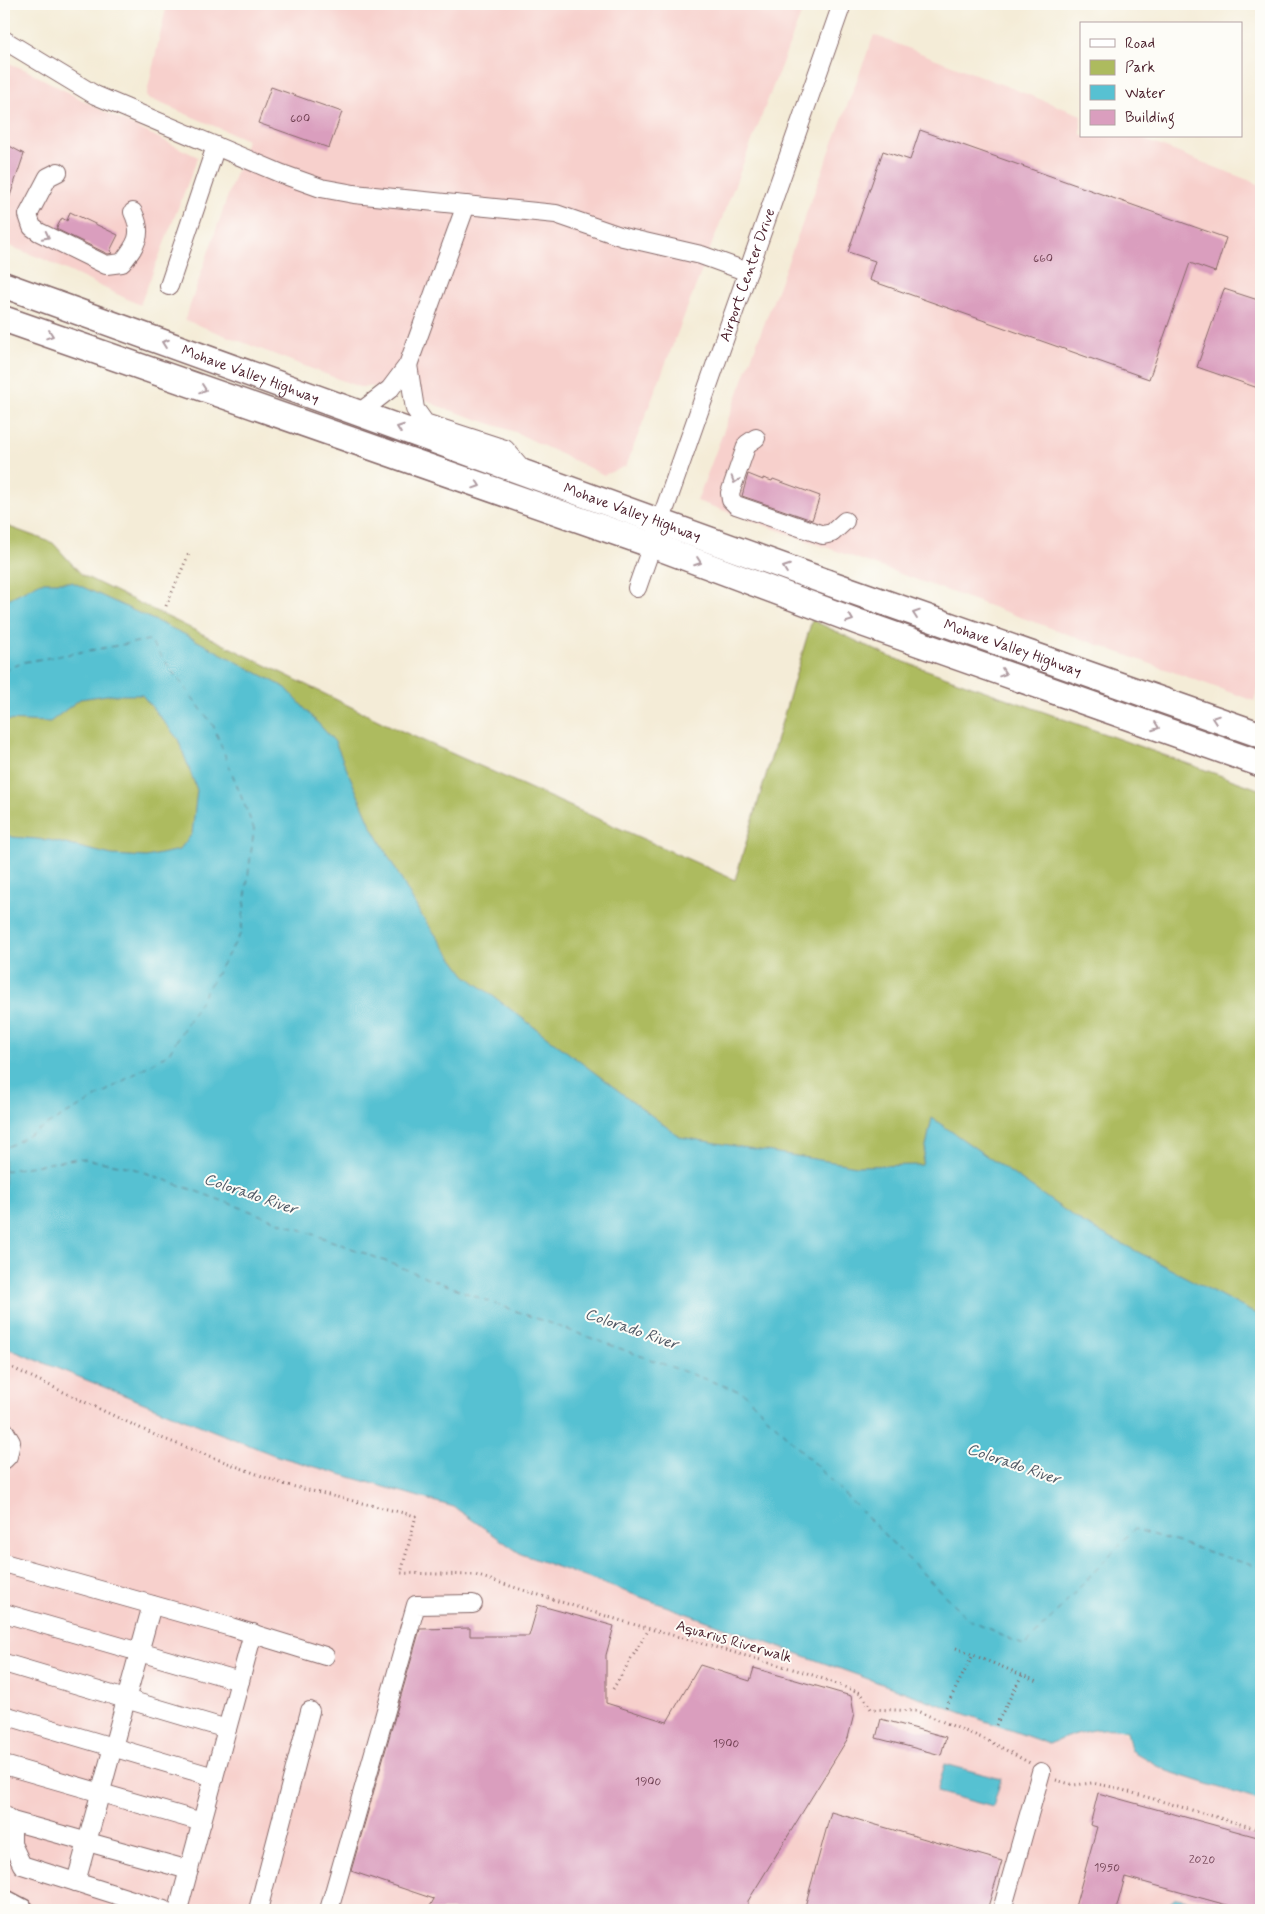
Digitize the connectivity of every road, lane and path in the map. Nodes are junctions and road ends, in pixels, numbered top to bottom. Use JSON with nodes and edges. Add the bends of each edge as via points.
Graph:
{"nodes":[{"id":1,"x":842,"y":4,"type":"edge"},
{"id":2,"x":4,"y":40,"type":"edge"},
{"id":3,"x":216,"y":146,"type":"junction"},
{"id":4,"x":58,"y":172,"type":"dead end"},
{"id":5,"x":466,"y":206,"type":"junction"},
{"id":6,"x":133,"y":212,"type":"dead end"},
{"id":7,"x":748,"y":272,"type":"junction"},
{"id":8,"x":4,"y":285,"type":"edge"},
{"id":9,"x":168,"y":286,"type":"dead end"},
{"id":10,"x":4,"y":319,"type":"edge"},
{"id":11,"x":408,"y":365,"type":"junction"},
{"id":12,"x":359,"y":413,"type":"junction"},
{"id":13,"x":756,"y":438,"type":"dead end"},
{"id":14,"x":526,"y":474,"type":"junction"},
{"id":15,"x":845,"y":520,"type":"dead end"},
{"id":16,"x":660,"y":522,"type":"junction"},
{"id":17,"x":652,"y":545,"type":"junction"},
{"id":18,"x":190,"y":551,"type":"dead end"},
{"id":19,"x":637,"y":588,"type":"dead end"},
{"id":20,"x":166,"y":606,"type":"dead end"},
{"id":21,"x":1261,"y":735,"type":"edge"},
{"id":22,"x":1261,"y":764,"type":"edge"},
{"id":23,"x":4,"y":1364,"type":"edge"},
{"id":24,"x":4,"y":1430,"type":"edge"},
{"id":25,"x":4,"y":1460,"type":"edge"},
{"id":26,"x":4,"y":1563,"type":"edge"},
{"id":27,"x":473,"y":1604,"type":"dead end"},
{"id":28,"x":152,"y":1605,"type":"junction"},
{"id":29,"x":4,"y":1613,"type":"edge"},
{"id":30,"x":649,"y":1629,"type":"junction"},
{"id":31,"x":253,"y":1634,"type":"junction"},
{"id":32,"x":956,"y":1648,"type":"dead end"},
{"id":33,"x":139,"y":1653,"type":"junction"},
{"id":34,"x":973,"y":1655,"type":"junction"},
{"id":35,"x":324,"y":1656,"type":"dead end"},
{"id":36,"x":4,"y":1663,"type":"edge"},
{"id":37,"x":1022,"y":1675,"type":"junction"},
{"id":38,"x":240,"y":1681,"type":"junction"},
{"id":39,"x":1039,"y":1682,"type":"dead end"},
{"id":40,"x":613,"y":1689,"type":"dead end"},
{"id":41,"x":126,"y":1700,"type":"junction"},
{"id":42,"x":946,"y":1707,"type":"dead end"},
{"id":43,"x":310,"y":1711,"type":"dead end"},
{"id":44,"x":4,"y":1715,"type":"edge"},
{"id":45,"x":996,"y":1725,"type":"dead end"},
{"id":46,"x":227,"y":1729,"type":"junction"},
{"id":47,"x":113,"y":1746,"type":"junction"},
{"id":48,"x":4,"y":1765,"type":"edge"},
{"id":49,"x":1041,"y":1772,"type":"junction"},
{"id":50,"x":214,"y":1776,"type":"junction"},
{"id":51,"x":100,"y":1793,"type":"junction"},
{"id":52,"x":8,"y":1818,"type":"edge"},
{"id":53,"x":202,"y":1822,"type":"junction"},
{"id":54,"x":1261,"y":1830,"type":"edge"},
{"id":55,"x":87,"y":1842,"type":"junction"},
{"id":56,"x":189,"y":1870,"type":"junction"},
{"id":57,"x":76,"y":1882,"type":"junction"},
{"id":58,"x":4,"y":1900,"type":"edge"},
{"id":59,"x":23,"y":1910,"type":"edge"},
{"id":60,"x":164,"y":1910,"type":"edge"},
{"id":61,"x":178,"y":1910,"type":"edge"},
{"id":62,"x":258,"y":1910,"type":"edge"},
{"id":63,"x":329,"y":1910,"type":"edge"},
{"id":64,"x":1002,"y":1910,"type":"edge"}],
"edges":[{"from":1,"to":7,"type":"street","name":"Airport Center Drive"},
{"from":2,"to":3,"type":"street","via":[[95,95]]},
{"from":3,"to":5,"type":"street","via":[[321,188]]},
{"from":3,"to":9,"type":"street"},
{"from":4,"to":6,"type":"street","one_way":true,"via":[[48,177],[28,215],[32,227],[39,232],[106,265],[122,263],[136,245],[139,224]]},
{"from":5,"to":7,"type":"street","via":[[556,214],[623,237],[701,255]]},
{"from":5,"to":11,"type":"street"},
{"from":7,"to":16,"type":"street","name":"Airport Center Drive"},
{"from":12,"to":8,"type":"highway","name":"Mohave Valley Highway","one_way":true},
{"from":10,"to":17,"type":"highway","name":"Mohave Valley Highway","one_way":true},
{"from":11,"to":12,"type":"street","via":[[390,389]]},
{"from":11,"to":14,"type":"street","via":[[415,409],[425,423],[505,450]]},
{"from":14,"to":12,"type":"highway","name":"Mohave Valley Highway","one_way":true},
{"from":13,"to":15,"type":"street","one_way":true,"via":[[747,444],[730,493],[736,505],[823,535],[832,533]]},
{"from":14,"to":16,"type":"highway","name":"Mohave Valley Highway"},
{"from":16,"to":17,"type":"street","name":"Airport Center Drive"},
{"from":21,"to":16,"type":"highway","name":"Mohave Valley Highway","one_way":true},
{"from":17,"to":19,"type":"street","name":"Airport Center Drive"},
{"from":17,"to":22,"type":"highway","name":"Mohave Valley Highway","one_way":true,"via":[[858,622]]},
{"from":18,"to":20,"type":"path"},
{"from":23,"to":30,"type":"path","name":"Aquarius Riverwalk","via":[[158,1437],[282,1484],[416,1516],[401,1573],[475,1575]]},
{"from":24,"to":25,"type":"street","via":[[11,1442]]},
{"from":26,"to":28,"type":"street"},
{"from":27,"to":63,"type":"street","via":[[416,1605]]},
{"from":28,"to":31,"type":"street"},
{"from":28,"to":33,"type":"street"},
{"from":29,"to":33,"type":"street"},
{"from":30,"to":40,"type":"path"},
{"from":30,"to":49,"type":"path","name":"Aquarius Riverwalk","via":[[807,1673],[861,1693],[871,1709],[917,1711],[986,1740]]},
{"from":31,"to":35,"type":"street"},
{"from":31,"to":38,"type":"street"},
{"from":32,"to":34,"type":"path"},
{"from":33,"to":38,"type":"street"},
{"from":33,"to":41,"type":"street"},
{"from":34,"to":37,"type":"path"},
{"from":34,"to":42,"type":"path"},
{"from":36,"to":41,"type":"street"},
{"from":37,"to":39,"type":"path"},
{"from":37,"to":45,"type":"path"},
{"from":38,"to":46,"type":"street"},
{"from":41,"to":46,"type":"street"},
{"from":41,"to":47,"type":"street"},
{"from":43,"to":62,"type":"street"},
{"from":44,"to":47,"type":"street"},
{"from":46,"to":50,"type":"street"},
{"from":47,"to":50,"type":"street"},
{"from":47,"to":51,"type":"street"},
{"from":48,"to":51,"type":"street"},
{"from":49,"to":54,"type":"path","via":[[1074,1785],[1092,1783],[1112,1787]]},
{"from":49,"to":64,"type":"street"},
{"from":50,"to":53,"type":"street"},
{"from":51,"to":53,"type":"street"},
{"from":51,"to":55,"type":"street"},
{"from":52,"to":55,"type":"street"},
{"from":52,"to":57,"type":"street","via":[[12,1844],[22,1865]]},
{"from":53,"to":56,"type":"street"},
{"from":55,"to":56,"type":"street"},
{"from":55,"to":57,"type":"street"},
{"from":56,"to":61,"type":"street"},
{"from":57,"to":60,"type":"street"},
{"from":58,"to":59,"type":"main road"}]}
